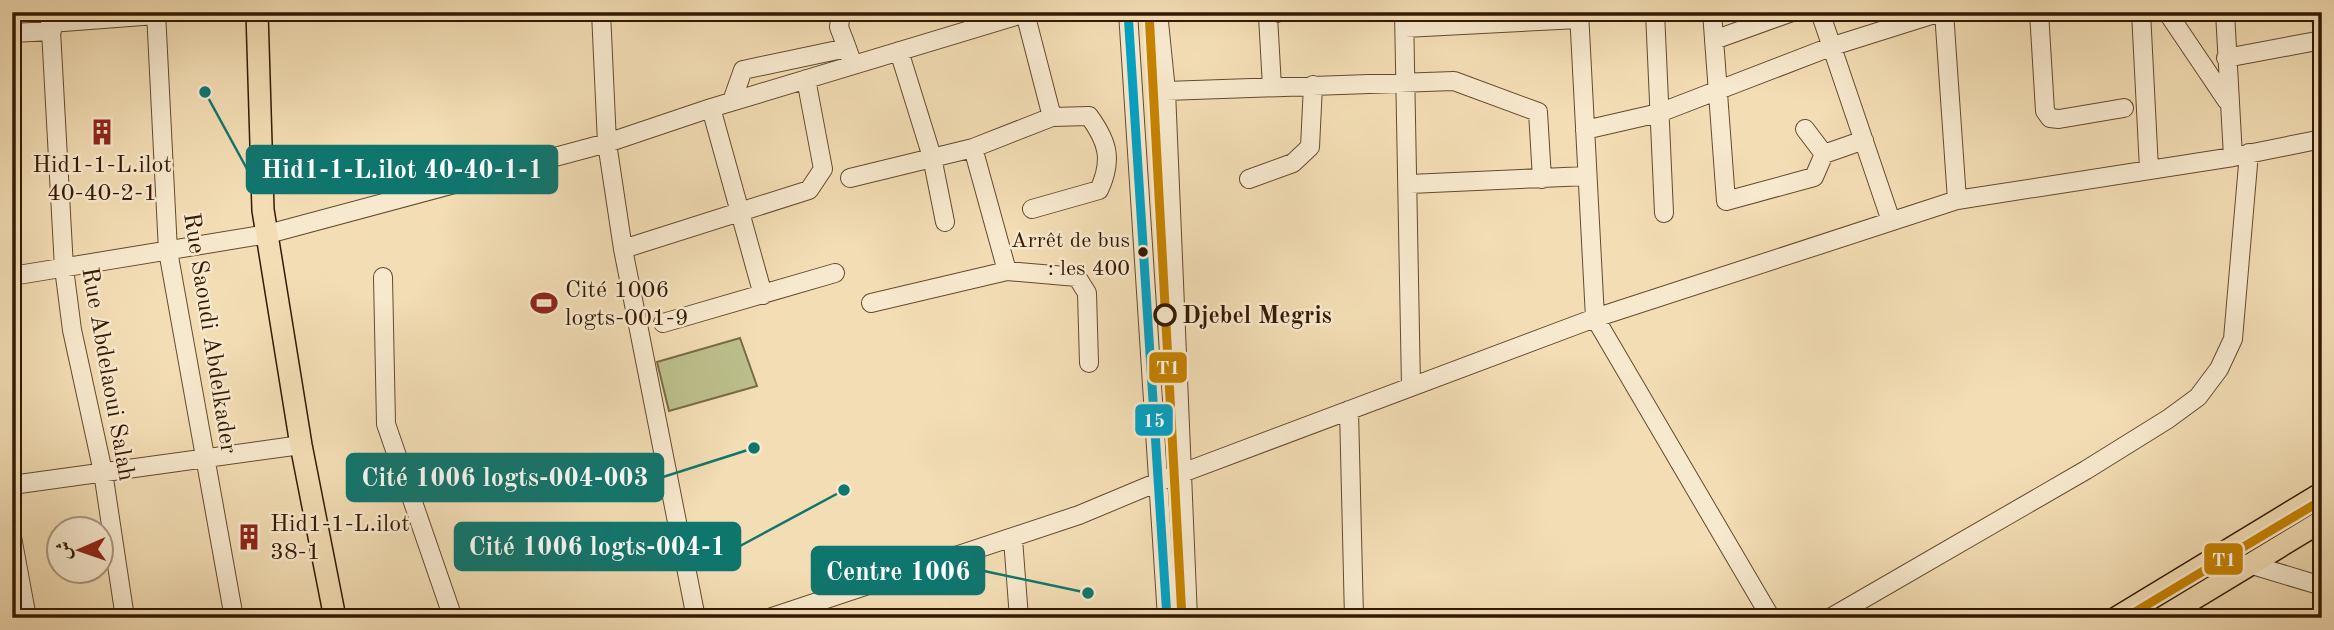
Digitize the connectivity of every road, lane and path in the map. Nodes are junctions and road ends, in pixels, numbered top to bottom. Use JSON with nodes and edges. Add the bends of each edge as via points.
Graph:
{"nodes":[{"id":1,"x":257,"y":12,"type":"edge"},
{"id":2,"x":600,"y":12,"type":"edge"},
{"id":3,"x":841,"y":12,"type":"edge"},
{"id":4,"x":1128,"y":12,"type":"edge"},
{"id":5,"x":1158,"y":12,"type":"edge"},
{"id":6,"x":1279,"y":12,"type":"edge"},
{"id":7,"x":1655,"y":12,"type":"edge"},
{"id":8,"x":1712,"y":12,"type":"edge"},
{"id":9,"x":1792,"y":12,"type":"edge"},
{"id":10,"x":1820,"y":12,"type":"edge"},
{"id":11,"x":1942,"y":12,"type":"edge"},
{"id":12,"x":2039,"y":12,"type":"edge"},
{"id":13,"x":2141,"y":12,"type":"edge"},
{"id":14,"x":2167,"y":12,"type":"edge"},
{"id":15,"x":2225,"y":12,"type":"edge"},
{"id":16,"x":2321,"y":12,"type":"edge"},
{"id":17,"x":1027,"y":13,"type":"edge"},
{"id":18,"x":156,"y":14,"type":"edge"},
{"id":19,"x":1579,"y":16,"type":"edge"},
{"id":20,"x":1512,"y":18,"type":"edge"},
{"id":21,"x":1404,"y":20,"type":"edge"},
{"id":22,"x":966,"y":21,"type":"edge"},
{"id":23,"x":51,"y":22,"type":"edge"},
{"id":24,"x":2322,"y":24,"type":"edge"},
{"id":25,"x":12,"y":33,"type":"edge"},
{"id":26,"x":1714,"y":40,"type":"junction"},
{"id":27,"x":2322,"y":40,"type":"edge"},
{"id":28,"x":1832,"y":46,"type":"junction"},
{"id":29,"x":899,"y":51,"type":"junction"},
{"id":30,"x":850,"y":56,"type":"junction"},
{"id":31,"x":2226,"y":58,"type":"junction"},
{"id":32,"x":806,"y":79,"type":"junction"},
{"id":33,"x":1406,"y":81,"type":"junction"},
{"id":34,"x":1314,"y":85,"type":"junction"},
{"id":35,"x":1272,"y":87,"type":"junction"},
{"id":36,"x":1716,"y":90,"type":"junction"},
{"id":37,"x":1166,"y":91,"type":"junction"},
{"id":38,"x":732,"y":101,"type":"junction"},
{"id":39,"x":2227,"y":101,"type":"junction"},
{"id":40,"x":710,"y":107,"type":"junction"},
{"id":41,"x":2124,"y":108,"type":"dead end"},
{"id":42,"x":1659,"y":113,"type":"junction"},
{"id":43,"x":1052,"y":117,"type":"junction"},
{"id":44,"x":1805,"y":129,"type":"dead end"},
{"id":45,"x":1585,"y":130,"type":"junction"},
{"id":46,"x":2322,"y":139,"type":"edge"},
{"id":47,"x":1864,"y":140,"type":"junction"},
{"id":48,"x":607,"y":143,"type":"junction"},
{"id":49,"x":973,"y":148,"type":"junction"},
{"id":50,"x":1824,"y":154,"type":"junction"},
{"id":51,"x":2241,"y":155,"type":"junction"},
{"id":52,"x":932,"y":157,"type":"junction"},
{"id":53,"x":2149,"y":169,"type":"junction"},
{"id":54,"x":1587,"y":176,"type":"junction"},
{"id":55,"x":850,"y":178,"type":"dead end"},
{"id":56,"x":1249,"y":179,"type":"dead end"},
{"id":57,"x":1542,"y":180,"type":"junction"},
{"id":58,"x":1410,"y":184,"type":"junction"},
{"id":59,"x":1956,"y":200,"type":"junction"},
{"id":60,"x":1032,"y":209,"type":"dead end"},
{"id":61,"x":740,"y":211,"type":"junction"},
{"id":62,"x":1664,"y":213,"type":"dead end"},
{"id":63,"x":1891,"y":221,"type":"junction"},
{"id":64,"x":945,"y":222,"type":"dead end"},
{"id":65,"x":268,"y":234,"type":"junction"},
{"id":66,"x":624,"y":249,"type":"junction"},
{"id":67,"x":168,"y":251,"type":"junction"},
{"id":68,"x":64,"y":268,"type":"junction"},
{"id":69,"x":1007,"y":271,"type":"junction"},
{"id":70,"x":835,"y":273,"type":"dead end"},
{"id":71,"x":12,"y":276,"type":"edge"},
{"id":72,"x":383,"y":277,"type":"dead end"},
{"id":73,"x":763,"y":295,"type":"junction"},
{"id":74,"x":872,"y":303,"type":"dead end"},
{"id":75,"x":1595,"y":318,"type":"junction"},
{"id":76,"x":663,"y":323,"type":"dead end"},
{"id":77,"x":1089,"y":363,"type":"dead end"},
{"id":78,"x":1411,"y":387,"type":"junction"},
{"id":79,"x":1349,"y":410,"type":"junction"},
{"id":80,"x":301,"y":445,"type":"junction"},
{"id":81,"x":205,"y":458,"type":"junction"},
{"id":82,"x":103,"y":472,"type":"junction"},
{"id":83,"x":1182,"y":473,"type":"junction"},
{"id":84,"x":1157,"y":482,"type":"junction"},
{"id":85,"x":12,"y":485,"type":"edge"},
{"id":86,"x":2322,"y":493,"type":"edge"},
{"id":87,"x":2322,"y":521,"type":"edge"},
{"id":88,"x":12,"y":537,"type":"edge"},
{"id":89,"x":1013,"y":539,"type":"junction"},
{"id":90,"x":2252,"y":565,"type":"junction"},
{"id":91,"x":2322,"y":586,"type":"edge"},
{"id":92,"x":27,"y":618,"type":"edge"},
{"id":93,"x":125,"y":618,"type":"edge"},
{"id":94,"x":234,"y":618,"type":"edge"},
{"id":95,"x":335,"y":618,"type":"edge"},
{"id":96,"x":453,"y":618,"type":"edge"},
{"id":97,"x":696,"y":618,"type":"edge"},
{"id":98,"x":769,"y":618,"type":"edge"},
{"id":99,"x":1019,"y":618,"type":"edge"},
{"id":100,"x":1167,"y":618,"type":"edge"},
{"id":101,"x":1188,"y":618,"type":"edge"},
{"id":102,"x":1354,"y":618,"type":"edge"},
{"id":103,"x":1771,"y":618,"type":"edge"},
{"id":104,"x":1830,"y":618,"type":"edge"},
{"id":105,"x":2116,"y":618,"type":"edge"},
{"id":106,"x":2162,"y":618,"type":"edge"}],
"edges":[{"from":1,"to":65,"type":"main road","via":[[263,209]]},
{"from":2,"to":48,"type":"street"},
{"from":3,"to":30,"type":"street","via":[[839,27]]},
{"from":4,"to":84,"type":"street"},
{"from":5,"to":37,"type":"street"},
{"from":6,"to":35,"type":"street","via":[[1268,16]]},
{"from":7,"to":42,"type":"street"},
{"from":8,"to":26,"type":"street"},
{"from":9,"to":26,"type":"street"},
{"from":10,"to":28,"type":"street"},
{"from":11,"to":28,"type":"street"},
{"from":11,"to":59,"type":"street"},
{"from":12,"to":41,"type":"street","via":[[2045,111],[2050,118]]},
{"from":13,"to":53,"type":"street"},
{"from":14,"to":39,"type":"street"},
{"from":15,"to":31,"type":"street"},
{"from":16,"to":24,"type":"street"},
{"from":17,"to":22,"type":"street"},
{"from":17,"to":43,"type":"street"},
{"from":18,"to":23,"type":"street"},
{"from":18,"to":67,"type":"street","name":"Rue Saoudi Abdelkader"},
{"from":19,"to":20,"type":"street"},
{"from":19,"to":45,"type":"street"},
{"from":20,"to":21,"type":"street"},
{"from":21,"to":33,"type":"street"},
{"from":22,"to":29,"type":"street"},
{"from":23,"to":25,"type":"street"},
{"from":23,"to":68,"type":"street","name":"Rue Abdelaoui Salah"},
{"from":26,"to":36,"type":"street"},
{"from":27,"to":31,"type":"street"},
{"from":28,"to":36,"type":"street"},
{"from":28,"to":47,"type":"street"},
{"from":29,"to":30,"type":"street"},
{"from":29,"to":52,"type":"street"},
{"from":30,"to":32,"type":"street"},
{"from":30,"to":38,"type":"street","via":[[743,69]]},
{"from":31,"to":39,"type":"street"},
{"from":32,"to":38,"type":"street"},
{"from":32,"to":61,"type":"street","via":[[823,169],[809,190]]},
{"from":33,"to":34,"type":"street"},
{"from":33,"to":57,"type":"street","via":[[1454,81],[1538,112]]},
{"from":33,"to":58,"type":"street"},
{"from":34,"to":35,"type":"street"},
{"from":34,"to":56,"type":"street","via":[[1310,147],[1293,163]]},
{"from":35,"to":37,"type":"street"},
{"from":36,"to":42,"type":"street"},
{"from":36,"to":50,"type":"street","via":[[1726,201],[1814,177]]},
{"from":37,"to":83,"type":"street"},
{"from":38,"to":40,"type":"street"},
{"from":39,"to":51,"type":"street"},
{"from":40,"to":48,"type":"street"},
{"from":40,"to":61,"type":"street"},
{"from":42,"to":45,"type":"street"},
{"from":42,"to":62,"type":"street"},
{"from":43,"to":49,"type":"street"},
{"from":43,"to":60,"type":"street","via":[[1089,116],[1105,138],[1108,172],[1099,190]]},
{"from":44,"to":50,"type":"street"},
{"from":45,"to":54,"type":"street"},
{"from":46,"to":51,"type":"street"},
{"from":47,"to":50,"type":"street"},
{"from":47,"to":63,"type":"street"},
{"from":48,"to":65,"type":"street"},
{"from":48,"to":66,"type":"street"},
{"from":49,"to":52,"type":"street"},
{"from":49,"to":69,"type":"street"},
{"from":51,"to":53,"type":"street"},
{"from":51,"to":104,"type":"street","via":[[2233,339],[2219,369],[2198,397],[2086,470]]},
{"from":52,"to":55,"type":"street"},
{"from":52,"to":64,"type":"street"},
{"from":53,"to":59,"type":"street"},
{"from":54,"to":57,"type":"street"},
{"from":54,"to":75,"type":"street"},
{"from":57,"to":58,"type":"street"},
{"from":58,"to":78,"type":"street"},
{"from":59,"to":63,"type":"street"},
{"from":61,"to":66,"type":"street"},
{"from":61,"to":73,"type":"street"},
{"from":63,"to":75,"type":"street"},
{"from":65,"to":67,"type":"street"},
{"from":65,"to":80,"type":"main road"},
{"from":66,"to":97,"type":"street"},
{"from":67,"to":68,"type":"street"},
{"from":67,"to":81,"type":"street","name":"Rue Saoudi Abdelkader"},
{"from":68,"to":71,"type":"street"},
{"from":68,"to":82,"type":"street","name":"Rue Abdelaoui Salah","via":[[72,330]]},
{"from":69,"to":74,"type":"street"},
{"from":69,"to":77,"type":"street","via":[[1077,277],[1087,293]]},
{"from":70,"to":73,"type":"street"},
{"from":72,"to":96,"type":"street","via":[[386,424]]},
{"from":73,"to":76,"type":"street"},
{"from":75,"to":78,"type":"street"},
{"from":75,"to":103,"type":"street"},
{"from":78,"to":79,"type":"street"},
{"from":79,"to":83,"type":"street"},
{"from":79,"to":102,"type":"street"},
{"from":80,"to":81,"type":"street"},
{"from":80,"to":95,"type":"main road"},
{"from":81,"to":82,"type":"street"},
{"from":81,"to":94,"type":"street","name":"Rue Saoudi Abdelkader"},
{"from":82,"to":85,"type":"street"},
{"from":82,"to":93,"type":"street","name":"Rue Abdelaoui Salah"},
{"from":83,"to":84,"type":"street"},
{"from":83,"to":101,"type":"street"},
{"from":84,"to":89,"type":"street"},
{"from":84,"to":100,"type":"street"},
{"from":86,"to":105,"type":"main road"},
{"from":87,"to":90,"type":"main road"},
{"from":88,"to":92,"type":"street"},
{"from":89,"to":98,"type":"street"},
{"from":89,"to":99,"type":"street"},
{"from":90,"to":91,"type":"street"},
{"from":90,"to":106,"type":"main road"}]}
